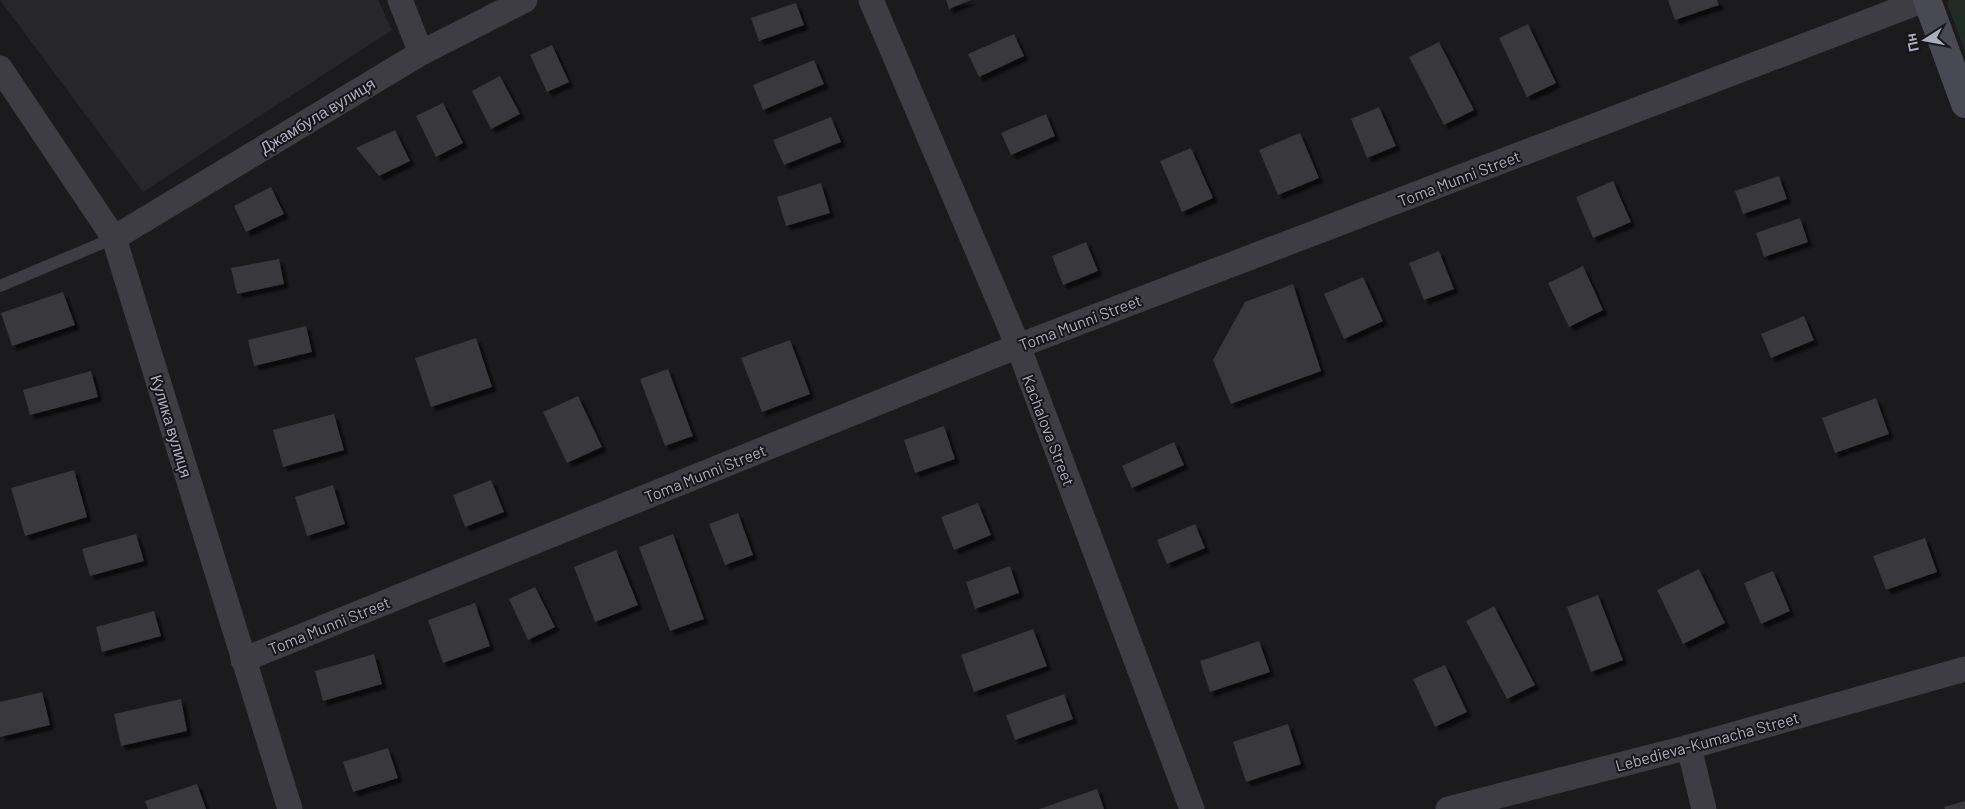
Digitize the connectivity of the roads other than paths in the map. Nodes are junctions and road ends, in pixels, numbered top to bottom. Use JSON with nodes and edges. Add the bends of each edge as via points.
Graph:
{"nodes":[{"id":1,"x":400,"y":0,"type":"edge"},
{"id":2,"x":525,"y":0,"type":"edge"},
{"id":3,"x":871,"y":0,"type":"edge"},
{"id":4,"x":1925,"y":0,"type":"edge"},
{"id":5,"x":421,"y":53,"type":"junction"},
{"id":6,"x":0,"y":68,"type":"edge"},
{"id":7,"x":1965,"y":104,"type":"edge"},
{"id":8,"x":114,"y":238,"type":"junction"},
{"id":9,"x":0,"y":286,"type":"edge"},
{"id":10,"x":1018,"y":346,"type":"junction"},
{"id":11,"x":244,"y":660,"type":"junction"},
{"id":12,"x":1965,"y":669,"type":"edge"},
{"id":13,"x":1689,"y":747,"type":"junction"},
{"id":14,"x":290,"y":809,"type":"edge"},
{"id":15,"x":1192,"y":809,"type":"edge"},
{"id":16,"x":1448,"y":809,"type":"edge"},
{"id":17,"x":1704,"y":809,"type":"edge"}],
"edges":[{"from":1,"to":5,"type":"street"},
{"from":2,"to":5,"type":"street","name":"Джамбула вулиця"},
{"from":3,"to":10,"type":"street","name":"Kachalova Street"},
{"from":4,"to":7,"type":"main road"},
{"from":4,"to":10,"type":"street","name":"Toma Munni Street"},
{"from":5,"to":8,"type":"street","name":"Джамбула вулиця"},
{"from":6,"to":8,"type":"street","name":"Кулика вулиця"},
{"from":8,"to":9,"type":"lane"},
{"from":8,"to":11,"type":"street","name":"Кулика вулиця"},
{"from":10,"to":11,"type":"street","name":"Toma Munni Street"},
{"from":10,"to":15,"type":"street","name":"Kachalova Street"},
{"from":11,"to":14,"type":"street","name":"Кулика вулиця"},
{"from":12,"to":13,"type":"street","name":"Lebedieva-Kumacha Street"},
{"from":13,"to":16,"type":"street","name":"Lebedieva-Kumacha Street"},
{"from":13,"to":17,"type":"street"}]}
